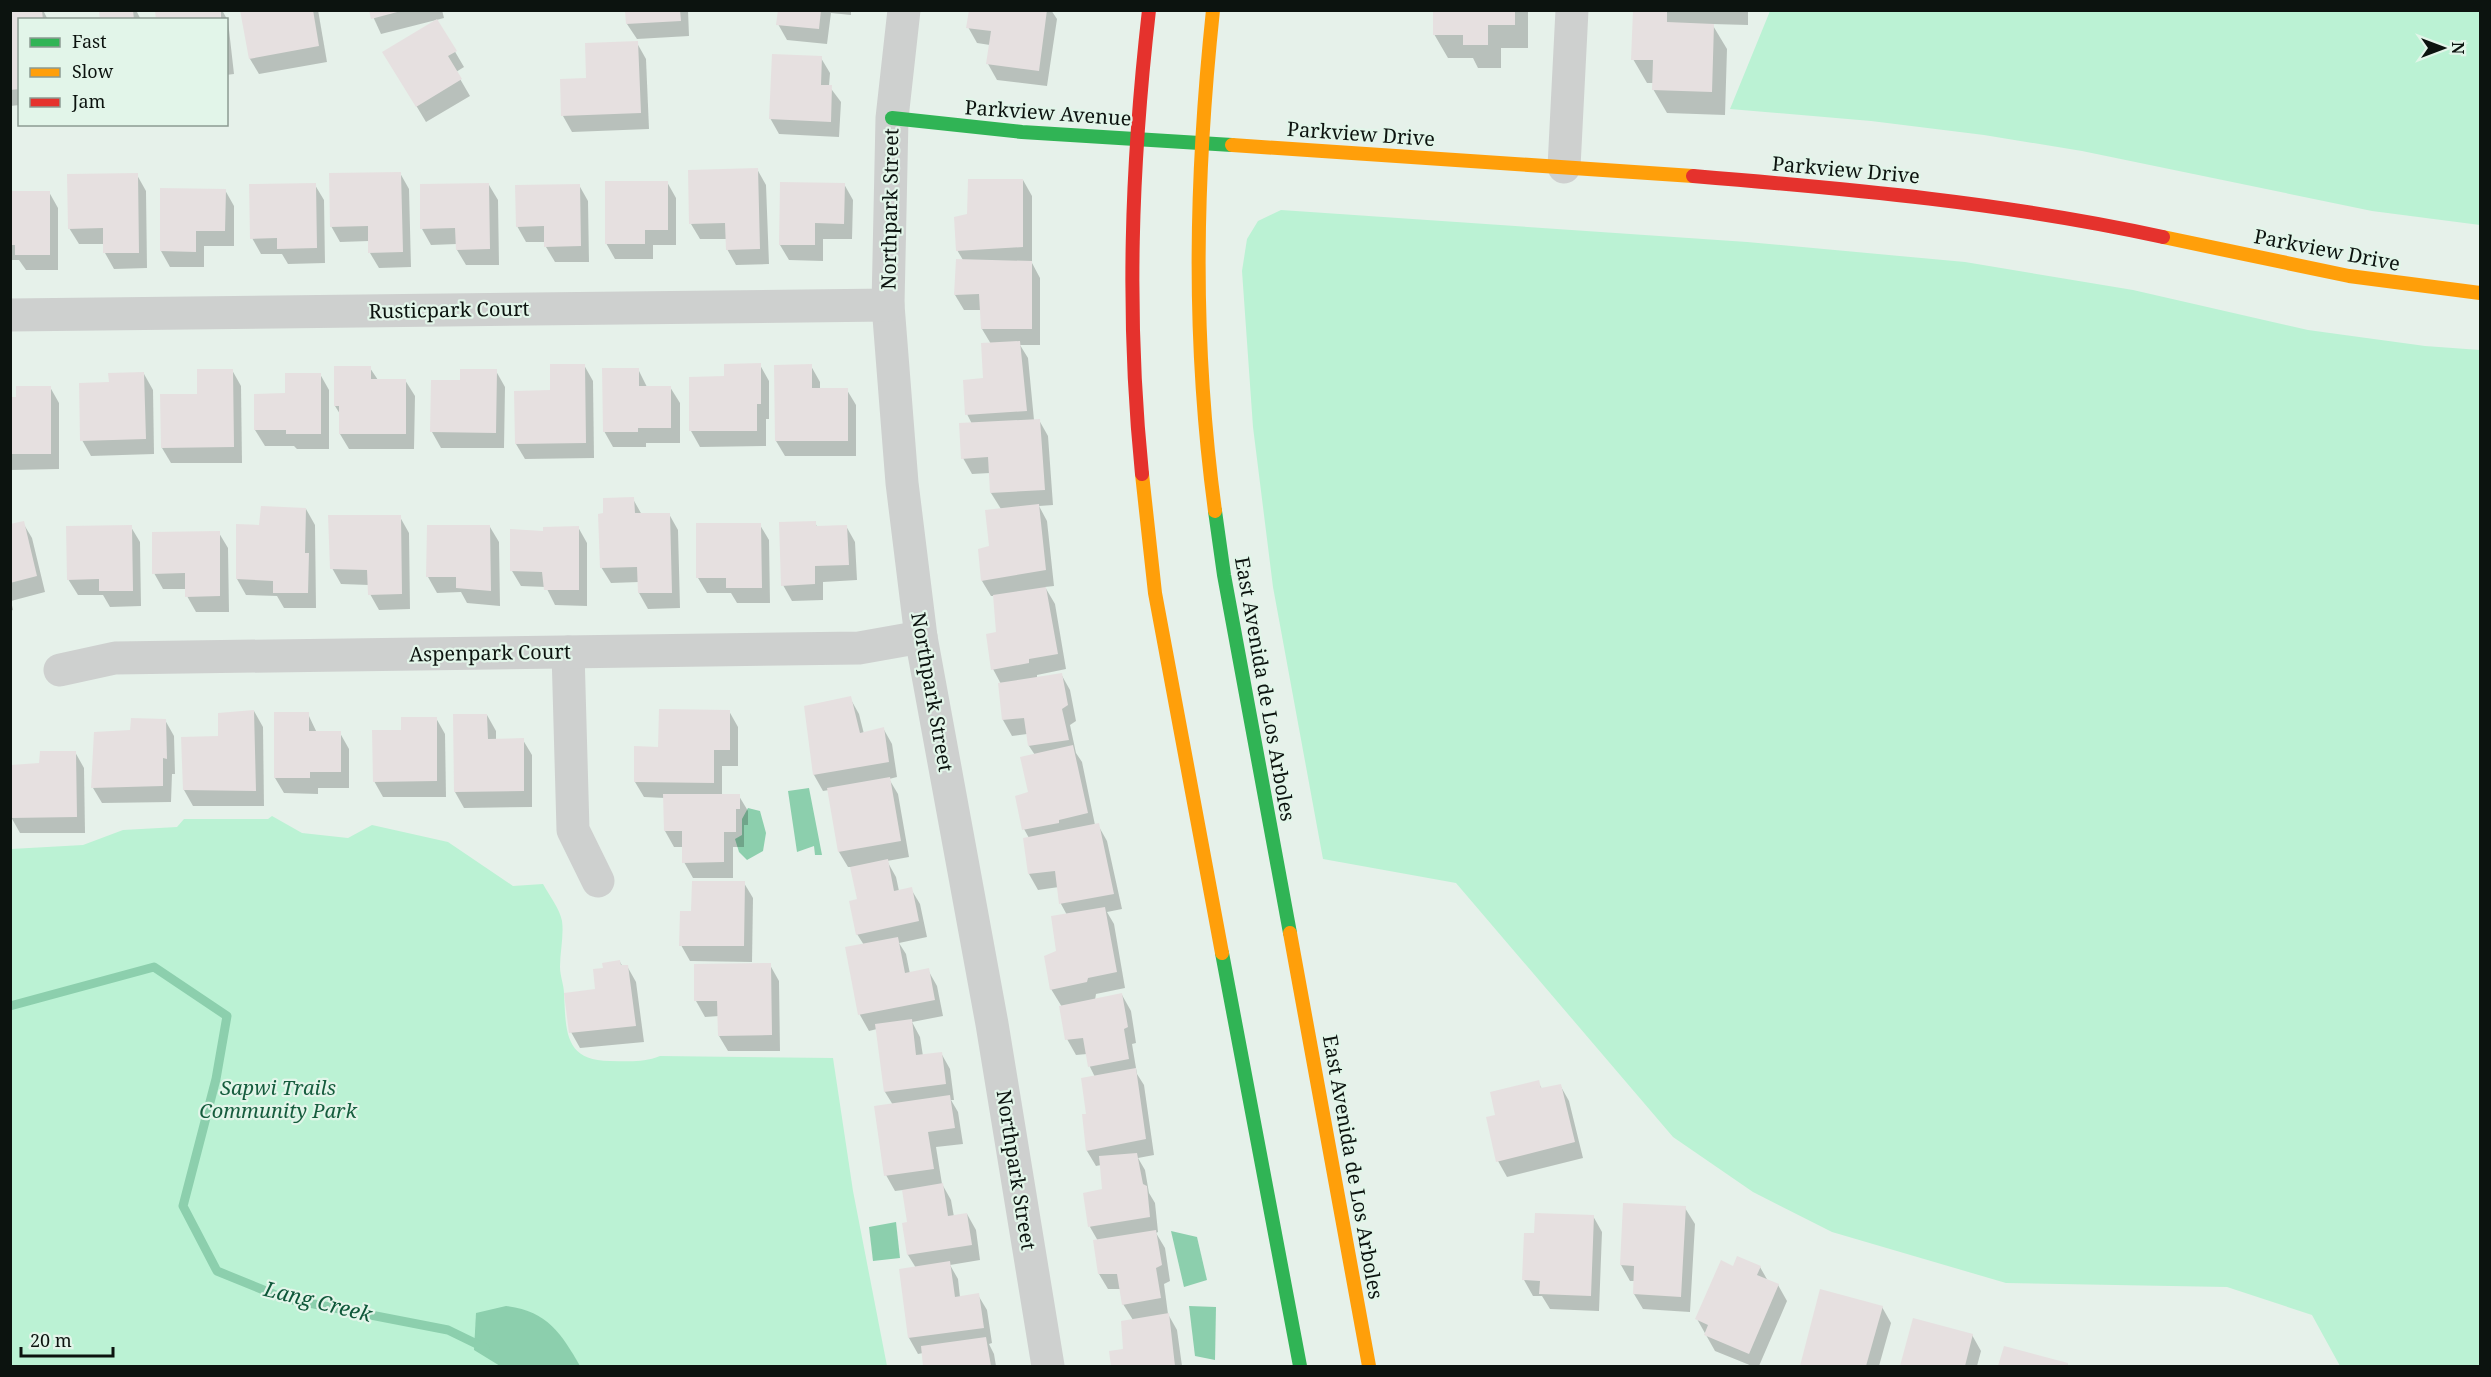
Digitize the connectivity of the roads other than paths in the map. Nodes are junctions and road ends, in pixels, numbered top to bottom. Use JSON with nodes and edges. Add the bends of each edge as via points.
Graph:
{"nodes":[{"id":1,"x":904,"y":10,"type":"edge"},
{"id":2,"x":1149,"y":10,"type":"edge"},
{"id":3,"x":1213,"y":10,"type":"edge"},
{"id":4,"x":1572,"y":10,"type":"edge"},
{"id":5,"x":892,"y":118,"type":"junction"},
{"id":6,"x":1136,"y":140,"type":"junction"},
{"id":7,"x":1201,"y":142,"type":"junction"},
{"id":8,"x":1564,"y":167,"type":"junction"},
{"id":9,"x":2481,"y":292,"type":"edge"},
{"id":10,"x":888,"y":305,"type":"junction"},
{"id":11,"x":10,"y":315,"type":"edge"},
{"id":12,"x":921,"y":637,"type":"junction"},
{"id":13,"x":568,"y":652,"type":"junction"},
{"id":14,"x":60,"y":670,"type":"dead end"},
{"id":15,"x":598,"y":881,"type":"dead end"},
{"id":16,"x":1048,"y":1366,"type":"edge"},
{"id":17,"x":1300,"y":1366,"type":"edge"},
{"id":18,"x":1369,"y":1366,"type":"edge"}],
"edges":[{"from":1,"to":5,"type":"street","name":"Northpark Street"},
{"from":2,"to":6,"type":"main road"},
{"from":3,"to":7,"type":"main road","name":"East Avenida de Los Arboles"},
{"from":4,"to":8,"type":"street"},
{"from":5,"to":6,"type":"main road","name":"Parkview Avenue"},
{"from":5,"to":10,"type":"street","name":"Northpark Street"},
{"from":6,"to":7,"type":"main road","name":"Parkview Avenue"},
{"from":6,"to":17,"type":"main road","via":[[1131,249],[1136,409],[1155,593]]},
{"from":7,"to":8,"type":"main road","name":"Parkview Drive"},
{"from":7,"to":18,"type":"main road","name":"East Avenida de Los Arboles","via":[[1197,220],[1201,383],[1211,484],[1224,575]]},
{"from":8,"to":9,"type":"main road","name":"Parkview Drive","via":[[1965,201],[2151,233],[2361,279]]},
{"from":10,"to":11,"type":"street","name":"Rusticpark Court"},
{"from":10,"to":12,"type":"street","name":"Northpark Street","via":[[902,483]]},
{"from":12,"to":13,"type":"street","name":"Aspenpark Court","via":[[859,648]]},
{"from":12,"to":16,"type":"street","name":"Northpark Street","via":[[992,1024]]},
{"from":13,"to":14,"type":"street","name":"Aspenpark Court","via":[[115,658]]},
{"from":13,"to":15,"type":"street","via":[[573,830]]}]}
